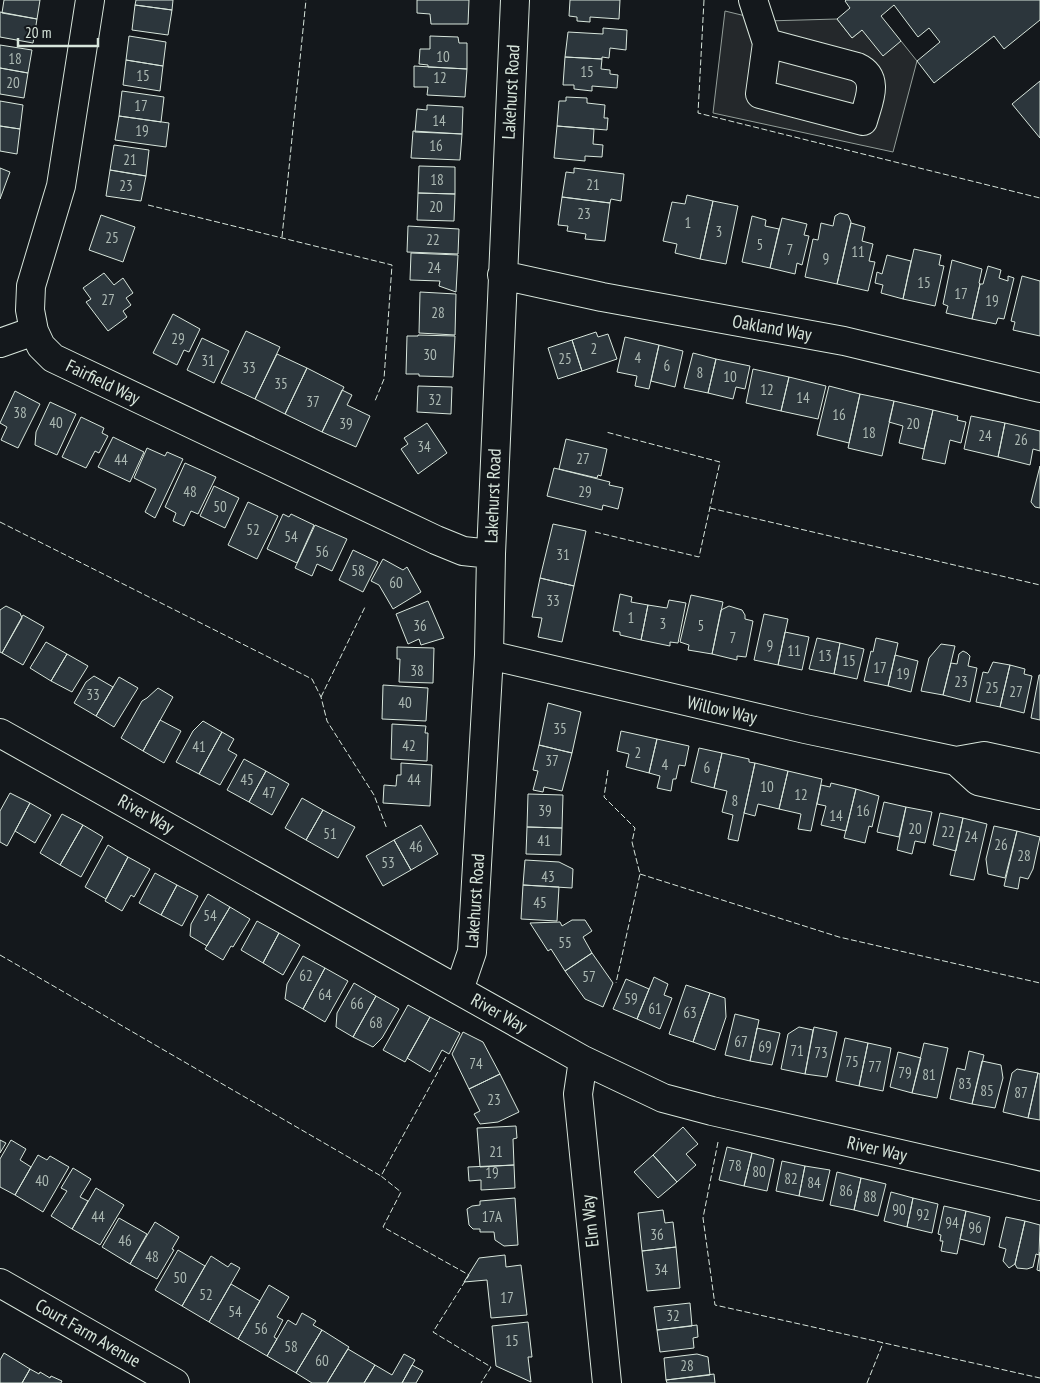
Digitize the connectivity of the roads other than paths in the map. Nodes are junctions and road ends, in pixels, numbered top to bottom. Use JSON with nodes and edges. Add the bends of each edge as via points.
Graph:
{"nodes":[{"id":1,"x":90,"y":0,"type":"edge"},
{"id":2,"x":515,"y":0,"type":"edge"},
{"id":3,"x":753,"y":0,"type":"edge"},
{"id":4,"x":767,"y":42,"type":"dead end"},
{"id":5,"x":502,"y":275,"type":"junction"},
{"id":6,"x":34,"y":332,"type":"junction"},
{"id":7,"x":0,"y":343,"type":"edge"},
{"id":8,"x":1040,"y":388,"type":"edge"},
{"id":9,"x":491,"y":554,"type":"junction"},
{"id":10,"x":489,"y":655,"type":"junction"},
{"id":11,"x":0,"y":733,"type":"edge"},
{"id":12,"x":956,"y":762,"type":"junction"},
{"id":13,"x":1040,"y":768,"type":"edge"},
{"id":14,"x":1040,"y":795,"type":"edge"},
{"id":15,"x":460,"y":990,"type":"junction"},
{"id":16,"x":582,"y":1060,"type":"junction"},
{"id":17,"x":1040,"y":1186,"type":"edge"},
{"id":18,"x":0,"y":1283,"type":"edge"},
{"id":19,"x":175,"y":1383,"type":"edge"},
{"id":20,"x":607,"y":1383,"type":"edge"}],
"edges":[{"from":1,"to":6,"type":"street","name":"Fairfield Way","via":[[61,186],[31,286],[30,310]]},
{"from":2,"to":5,"type":"street","name":"Lakehurst Road"},
{"from":3,"to":4,"type":"street"},
{"from":5,"to":8,"type":"street","name":"Oakland Way","via":[[602,297],[844,341]]},
{"from":5,"to":9,"type":"street","name":"Lakehurst Road"},
{"from":6,"to":7,"type":"street"},
{"from":6,"to":9,"type":"street","name":"Fairfield Way","via":[[41,346],[53,358],[436,540],[462,551]]},
{"from":9,"to":10,"type":"street","name":"Lakehurst Road"},
{"from":10,"to":12,"type":"street","name":"Willow Way"},
{"from":10,"to":15,"type":"street","name":"Lakehurst Road","via":[[472,952]]},
{"from":11,"to":15,"type":"street","name":"River Way"},
{"from":12,"to":13,"type":"street","name":"Willow Way","via":[[984,756]]},
{"from":12,"to":14,"type":"street","name":"Willow Way","via":[[978,782]]},
{"from":15,"to":16,"type":"street","name":"River Way"},
{"from":16,"to":17,"type":"street","name":"River Way","via":[[663,1098]]},
{"from":16,"to":20,"type":"street","name":"Elm Way","via":[[578,1094]]},
{"from":18,"to":19,"type":"street","name":"Court Farm Avenue"}]}
